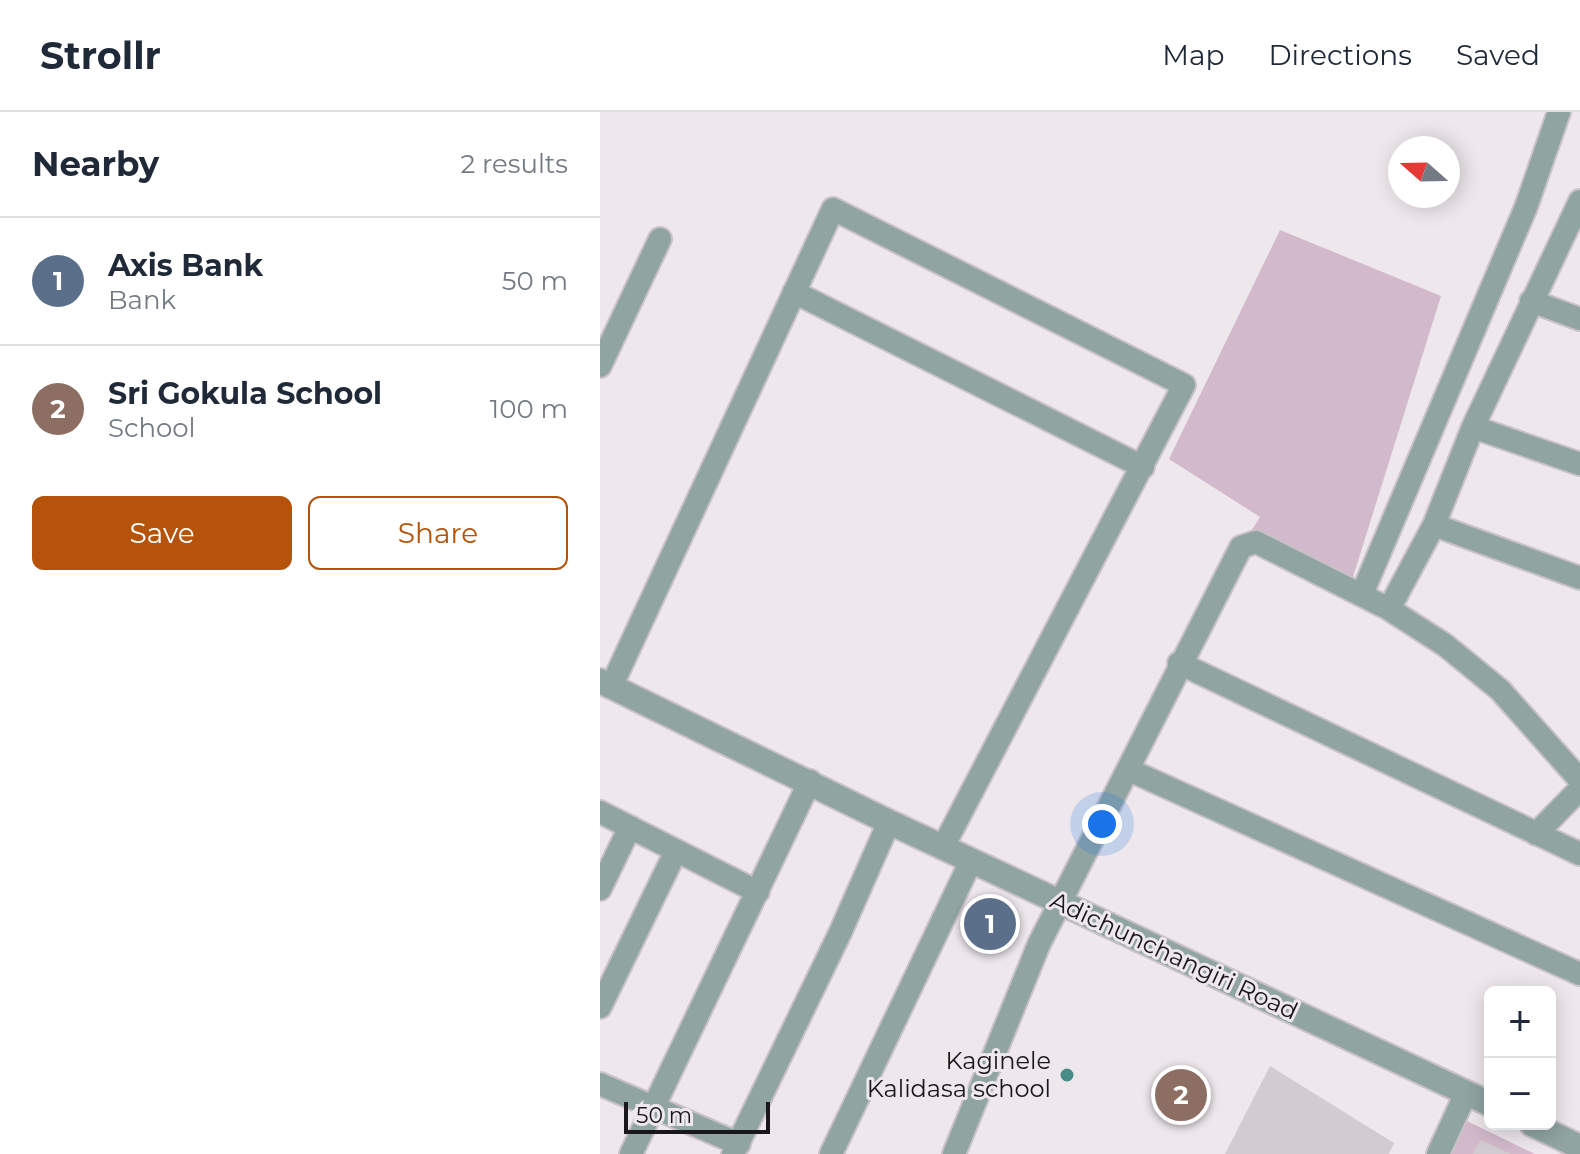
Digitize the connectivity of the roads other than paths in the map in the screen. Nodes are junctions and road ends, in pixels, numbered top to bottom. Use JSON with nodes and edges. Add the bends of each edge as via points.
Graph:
{"nodes":[{"id":1,"x":1559,"y":112,"type":"edge"},
{"id":2,"x":1579,"y":210,"type":"edge"},
{"id":3,"x":660,"y":239,"type":"dead end"},
{"id":4,"x":794,"y":292,"type":"junction"},
{"id":5,"x":1531,"y":301,"type":"junction"},
{"id":6,"x":1580,"y":319,"type":"edge"},
{"id":7,"x":600,"y":366,"type":"edge"},
{"id":8,"x":1473,"y":427,"type":"junction"},
{"id":9,"x":1580,"y":464,"type":"edge"},
{"id":10,"x":1143,"y":467,"type":"junction"},
{"id":11,"x":1434,"y":525,"type":"junction"},
{"id":12,"x":1580,"y":578,"type":"edge"},
{"id":13,"x":1362,"y":594,"type":"junction"},
{"id":14,"x":1389,"y":609,"type":"junction"},
{"id":15,"x":1179,"y":663,"type":"junction"},
{"id":16,"x":605,"y":684,"type":"edge"},
{"id":17,"x":1129,"y":770,"type":"junction"},
{"id":18,"x":1580,"y":780,"type":"edge"},
{"id":19,"x":810,"y":781,"type":"junction"},
{"id":20,"x":1580,"y":789,"type":"edge"},
{"id":21,"x":600,"y":812,"type":"edge"},
{"id":22,"x":889,"y":822,"type":"junction"},
{"id":23,"x":630,"y":827,"type":"junction"},
{"id":24,"x":1536,"y":834,"type":"junction"},
{"id":25,"x":943,"y":847,"type":"junction"},
{"id":26,"x":676,"y":851,"type":"junction"},
{"id":27,"x":1580,"y":854,"type":"edge"},
{"id":28,"x":971,"y":861,"type":"junction"},
{"id":29,"x":600,"y":889,"type":"edge"},
{"id":30,"x":758,"y":892,"type":"junction"},
{"id":31,"x":1060,"y":902,"type":"junction"},
{"id":32,"x":1580,"y":974,"type":"edge"},
{"id":33,"x":600,"y":1007,"type":"edge"},
{"id":34,"x":600,"y":1084,"type":"edge"},
{"id":35,"x":1466,"y":1093,"type":"junction"},
{"id":36,"x":1484,"y":1101,"type":"edge"},
{"id":37,"x":654,"y":1107,"type":"junction"},
{"id":38,"x":1545,"y":1130,"type":"edge"},
{"id":39,"x":1580,"y":1147,"type":"edge"},
{"id":40,"x":736,"y":1149,"type":"edge"},
{"id":41,"x":631,"y":1154,"type":"edge"},
{"id":42,"x":831,"y":1154,"type":"edge"},
{"id":43,"x":954,"y":1154,"type":"edge"},
{"id":44,"x":1438,"y":1154,"type":"edge"}],
"edges":[{"from":1,"to":13,"type":"street","via":[[1526,207]]},
{"from":2,"to":5,"type":"street"},
{"from":3,"to":7,"type":"street"},
{"from":4,"to":10,"type":"street"},
{"from":4,"to":10,"type":"street","via":[[833,209],[861,223],[1184,385]]},
{"from":4,"to":16,"type":"street"},
{"from":5,"to":6,"type":"street"},
{"from":5,"to":8,"type":"street"},
{"from":8,"to":9,"type":"street"},
{"from":8,"to":11,"type":"street"},
{"from":10,"to":25,"type":"street"},
{"from":11,"to":12,"type":"street"},
{"from":11,"to":14,"type":"street"},
{"from":13,"to":14,"type":"street"},
{"from":13,"to":15,"type":"street","via":[[1250,542],[1241,547]]},
{"from":14,"to":18,"type":"street","via":[[1500,690]]},
{"from":15,"to":17,"type":"street"},
{"from":15,"to":24,"type":"street"},
{"from":16,"to":19,"type":"street","name":"Adichunchangiri Road"},
{"from":17,"to":31,"type":"street"},
{"from":17,"to":32,"type":"street"},
{"from":19,"to":22,"type":"street","name":"Adichunchangiri Road"},
{"from":19,"to":30,"type":"street"},
{"from":20,"to":24,"type":"street"},
{"from":21,"to":23,"type":"street"},
{"from":22,"to":25,"type":"street","name":"Adichunchangiri Road"},
{"from":22,"to":40,"type":"street"},
{"from":23,"to":26,"type":"street"},
{"from":23,"to":29,"type":"street"},
{"from":24,"to":27,"type":"street"},
{"from":25,"to":28,"type":"street","name":"Adichunchangiri Road"},
{"from":26,"to":30,"type":"street"},
{"from":26,"to":33,"type":"street"},
{"from":28,"to":31,"type":"street","name":"Adichunchangiri Road"},
{"from":28,"to":42,"type":"street"},
{"from":30,"to":37,"type":"street"},
{"from":31,"to":35,"type":"street","name":"Adichunchangiri Road"},
{"from":31,"to":43,"type":"street"},
{"from":34,"to":37,"type":"street"},
{"from":35,"to":36,"type":"street","name":"Adichunchangiri Road"},
{"from":35,"to":44,"type":"street"},
{"from":37,"to":40,"type":"street"},
{"from":37,"to":41,"type":"street"},
{"from":38,"to":39,"type":"street"}]}
